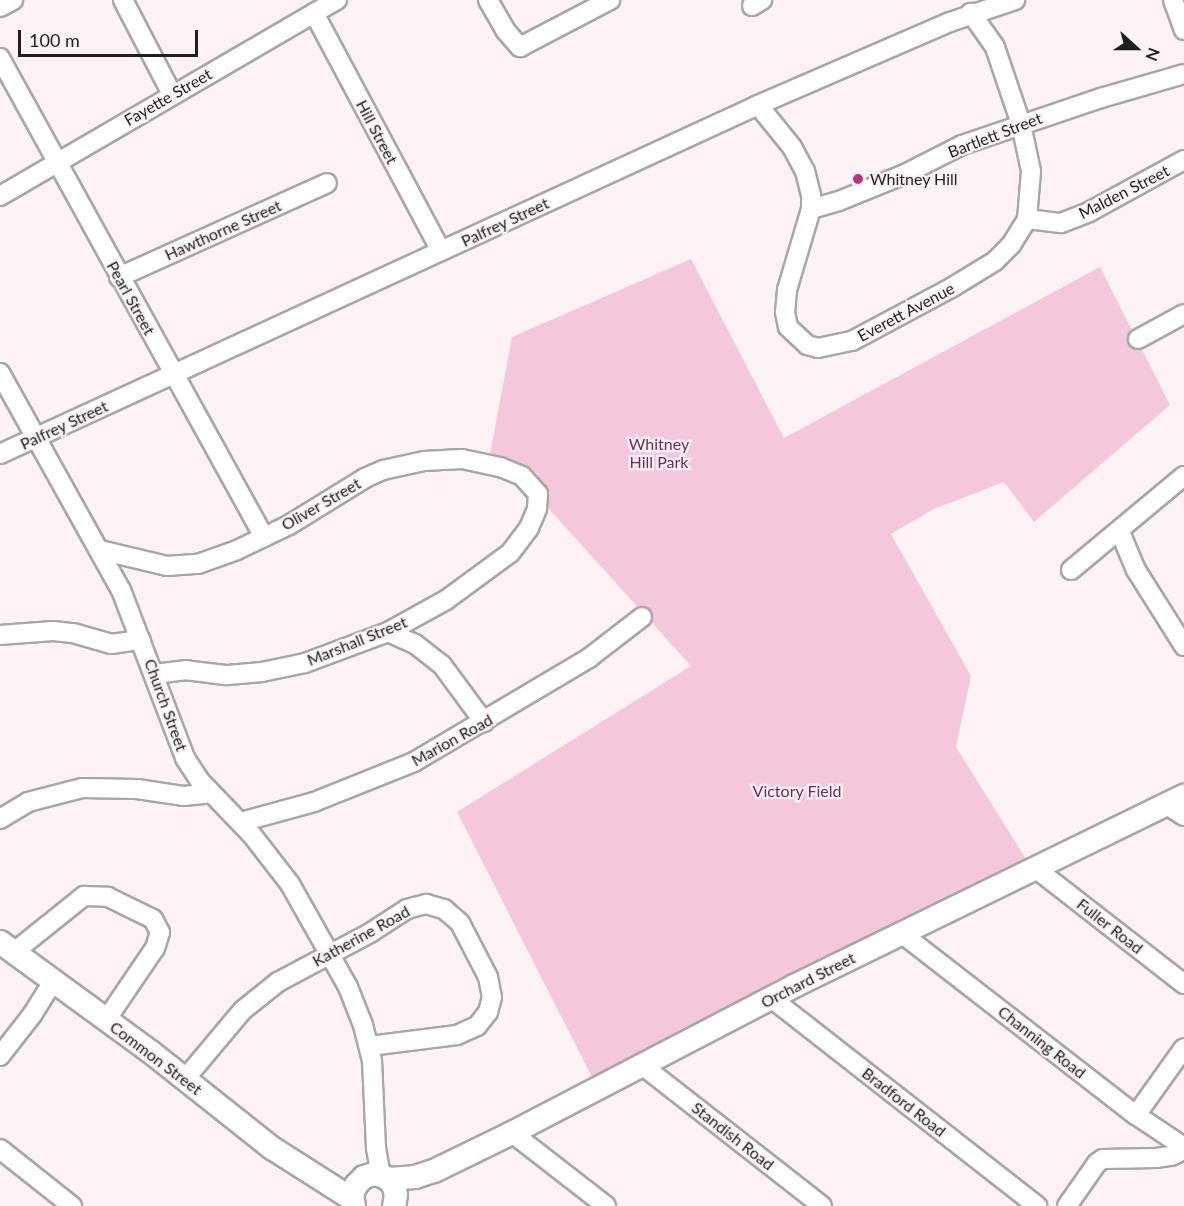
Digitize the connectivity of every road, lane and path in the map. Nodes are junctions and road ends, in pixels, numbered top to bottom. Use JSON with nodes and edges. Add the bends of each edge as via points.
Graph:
{"nodes":[{"id":1,"x":13,"y":0,"type":"edge"},
{"id":2,"x":123,"y":0,"type":"edge"},
{"id":3,"x":337,"y":0,"type":"edge"},
{"id":4,"x":488,"y":0,"type":"edge"},
{"id":5,"x":610,"y":0,"type":"edge"},
{"id":6,"x":1015,"y":0,"type":"edge"},
{"id":7,"x":1173,"y":0,"type":"edge"},
{"id":8,"x":0,"y":7,"type":"edge"},
{"id":9,"x":314,"y":13,"type":"junction"},
{"id":10,"x":971,"y":13,"type":"junction"},
{"id":11,"x":1184,"y":30,"type":"edge"},
{"id":12,"x":0,"y":58,"type":"edge"},
{"id":13,"x":1184,"y":74,"type":"edge"},
{"id":14,"x":172,"y":94,"type":"junction"},
{"id":15,"x":758,"y":105,"type":"junction"},
{"id":16,"x":1022,"y":124,"type":"junction"},
{"id":17,"x":1184,"y":160,"type":"edge"},
{"id":18,"x":57,"y":163,"type":"junction"},
{"id":19,"x":327,"y":183,"type":"dead end"},
{"id":20,"x":0,"y":196,"type":"edge"},
{"id":21,"x":811,"y":208,"type":"junction"},
{"id":22,"x":1027,"y":219,"type":"junction"},
{"id":23,"x":441,"y":251,"type":"junction"},
{"id":24,"x":119,"y":277,"type":"junction"},
{"id":25,"x":1184,"y":314,"type":"edge"},
{"id":26,"x":1138,"y":339,"type":"dead end"},
{"id":27,"x":0,"y":373,"type":"edge"},
{"id":28,"x":173,"y":374,"type":"junction"},
{"id":29,"x":36,"y":437,"type":"junction"},
{"id":30,"x":0,"y":454,"type":"edge"},
{"id":31,"x":1184,"y":476,"type":"edge"},
{"id":32,"x":538,"y":494,"type":"joint"},
{"id":33,"x":1120,"y":532,"type":"junction"},
{"id":34,"x":264,"y":537,"type":"junction"},
{"id":35,"x":100,"y":550,"type":"junction"},
{"id":36,"x":1071,"y":570,"type":"dead end"},
{"id":37,"x":642,"y":617,"type":"dead end"},
{"id":38,"x":388,"y":632,"type":"junction"},
{"id":39,"x":0,"y":635,"type":"edge"},
{"id":40,"x":141,"y":640,"type":"junction"},
{"id":41,"x":1184,"y":646,"type":"edge"},
{"id":42,"x":154,"y":674,"type":"junction"},
{"id":43,"x":484,"y":722,"type":"junction"},
{"id":44,"x":211,"y":793,"type":"junction"},
{"id":45,"x":1178,"y":806,"type":"edge"},
{"id":46,"x":0,"y":819,"type":"edge"},
{"id":47,"x":241,"y":822,"type":"junction"},
{"id":48,"x":1035,"y":868,"type":"junction"},
{"id":49,"x":901,"y":933,"type":"junction"},
{"id":50,"x":7,"y":947,"type":"edge"},
{"id":51,"x":330,"y":952,"type":"junction"},
{"id":52,"x":53,"y":982,"type":"junction"},
{"id":53,"x":1184,"y":984,"type":"edge"},
{"id":54,"x":771,"y":998,"type":"junction"},
{"id":55,"x":106,"y":1020,"type":"junction"},
{"id":56,"x":369,"y":1046,"type":"junction"},
{"id":57,"x":1184,"y":1048,"type":"edge"},
{"id":58,"x":0,"y":1056,"type":"edge"},
{"id":59,"x":643,"y":1066,"type":"junction"},
{"id":60,"x":185,"y":1079,"type":"junction"},
{"id":61,"x":1136,"y":1115,"type":"junction"},
{"id":62,"x":513,"y":1133,"type":"junction"},
{"id":63,"x":1184,"y":1148,"type":"edge"},
{"id":64,"x":0,"y":1149,"type":"edge"},
{"id":65,"x":434,"y":1171,"type":"junction"},
{"id":66,"x":361,"y":1190,"type":"edge"},
{"id":67,"x":395,"y":1205,"type":"edge"},
{"id":68,"x":72,"y":1206,"type":"edge"},
{"id":69,"x":606,"y":1206,"type":"edge"},
{"id":70,"x":822,"y":1206,"type":"edge"},
{"id":71,"x":1037,"y":1206,"type":"edge"},
{"id":72,"x":1067,"y":1206,"type":"edge"}],
"edges":[{"from":1,"to":8,"type":"street"},
{"from":2,"to":14,"type":"street"},
{"from":3,"to":9,"type":"street","name":"Fayette Street"},
{"from":4,"to":5,"type":"street","via":[[520,47]]},
{"from":6,"to":10,"type":"street","name":"Palfrey Street"},
{"from":7,"to":11,"type":"street"},
{"from":9,"to":14,"type":"street","name":"Fayette Street"},
{"from":9,"to":23,"type":"street","name":"Hill Street"},
{"from":10,"to":15,"type":"street","name":"Palfrey Street"},
{"from":10,"to":16,"type":"street","name":"Everett Avenue","via":[[995,47]]},
{"from":12,"to":18,"type":"street","name":"Pearl Street"},
{"from":13,"to":16,"type":"street","name":"Bartlett Street"},
{"from":14,"to":18,"type":"street","name":"Fayette Street"},
{"from":15,"to":21,"type":"street","name":"Everett Avenue","via":[[780,128],[805,171]]},
{"from":15,"to":23,"type":"street","name":"Palfrey Street"},
{"from":16,"to":21,"type":"street","name":"Bartlett Street","via":[[962,145],[839,201]]},
{"from":16,"to":22,"type":"street","name":"Everett Avenue","via":[[1031,171]]},
{"from":17,"to":22,"type":"street","name":"Malden Street","via":[[1061,223]]},
{"from":18,"to":20,"type":"street","name":"Fayette Street"},
{"from":18,"to":24,"type":"street","name":"Pearl Street"},
{"from":19,"to":24,"type":"street","name":"Hawthorne Street"},
{"from":21,"to":22,"type":"street","name":"Everett Avenue","via":[[787,290],[785,312],[788,327],[796,337],[818,348],[852,341],[995,261],[1011,245]]},
{"from":23,"to":28,"type":"street","name":"Palfrey Street"},
{"from":24,"to":28,"type":"street","name":"Pearl Street"},
{"from":25,"to":26,"type":"street"},
{"from":27,"to":29,"type":"street","name":"Church Street"},
{"from":28,"to":29,"type":"street","name":"Palfrey Street"},
{"from":28,"to":34,"type":"street","name":"Pearl Street"},
{"from":29,"to":30,"type":"street","name":"Palfrey Street"},
{"from":29,"to":35,"type":"street","name":"Church Street"},
{"from":31,"to":33,"type":"street"},
{"from":32,"to":34,"type":"street","name":"Oliver Street","via":[[522,476],[500,466],[462,459],[424,461],[365,478]]},
{"from":32,"to":38,"type":"street","name":"Marshall Street","via":[[529,528],[510,553],[446,600]]},
{"from":33,"to":36,"type":"street"},
{"from":33,"to":41,"type":"street","via":[[1136,570]]},
{"from":34,"to":35,"type":"street","name":"Oliver Street","via":[[216,559],[183,567],[150,564]]},
{"from":35,"to":40,"type":"street","name":"Church Street"},
{"from":37,"to":43,"type":"street","name":"Marion Road","via":[[589,658]]},
{"from":38,"to":42,"type":"street","name":"Marshall Street","via":[[305,663],[262,672],[225,675],[187,670]]},
{"from":38,"to":43,"type":"street","via":[[416,644],[442,665]]},
{"from":39,"to":40,"type":"street","via":[[53,631],[111,644]]},
{"from":40,"to":42,"type":"street","name":"Church Street"},
{"from":42,"to":44,"type":"street","name":"Church Street","via":[[178,744],[192,771]]},
{"from":43,"to":47,"type":"street","name":"Marion Road","via":[[397,770],[314,802]]},
{"from":44,"to":46,"type":"street","via":[[184,796],[137,789],[82,788],[28,802]]},
{"from":44,"to":47,"type":"street","name":"Church Street"},
{"from":45,"to":48,"type":"main road","name":"Orchard Street"},
{"from":47,"to":51,"type":"street","name":"Church Street","via":[[290,884]]},
{"from":48,"to":49,"type":"main road","name":"Orchard Street"},
{"from":48,"to":53,"type":"street","name":"Fuller Road"},
{"from":49,"to":54,"type":"main road","name":"Orchard Street"},
{"from":49,"to":61,"type":"street","name":"Channing Road"},
{"from":50,"to":52,"type":"main road","name":"Common Street"},
{"from":50,"to":55,"type":"street","via":[[84,896],[108,897],[153,919],[160,932],[155,948]]},
{"from":51,"to":56,"type":"street","name":"Church Street","via":[[356,1005]]},
{"from":51,"to":56,"type":"street","name":"Katherine Road","via":[[407,909],[435,905],[460,923],[488,977],[491,1005],[477,1026],[457,1035]]},
{"from":51,"to":60,"type":"street","name":"Katherine Road","via":[[278,982],[243,1010]]},
{"from":52,"to":55,"type":"main road","name":"Common Street"},
{"from":52,"to":58,"type":"street"},
{"from":54,"to":59,"type":"main road","name":"Orchard Street"},
{"from":54,"to":71,"type":"street","name":"Bradford Road"},
{"from":55,"to":60,"type":"main road","name":"Common Street"},
{"from":56,"to":66,"type":"street","name":"Church Street","via":[[376,1091],[377,1162]]},
{"from":57,"to":61,"type":"street"},
{"from":59,"to":62,"type":"main road","name":"Orchard Street"},
{"from":59,"to":70,"type":"street","name":"Standish Road"},
{"from":60,"to":66,"type":"main road","name":"Common Street","via":[[272,1148],[312,1173]]},
{"from":61,"to":63,"type":"street","name":"Channing Road"},
{"from":62,"to":65,"type":"main road","name":"Orchard Street"},
{"from":62,"to":69,"type":"street"},
{"from":63,"to":72,"type":"street","via":[[1171,1156],[1103,1159]]},
{"from":64,"to":68,"type":"street"},
{"from":65,"to":66,"type":"main road","name":"Orchard Street"},
{"from":65,"to":67,"type":"main road","name":"Orchard Street"},
{"from":66,"to":67,"type":"main road","via":[[394,1188]]}]}
